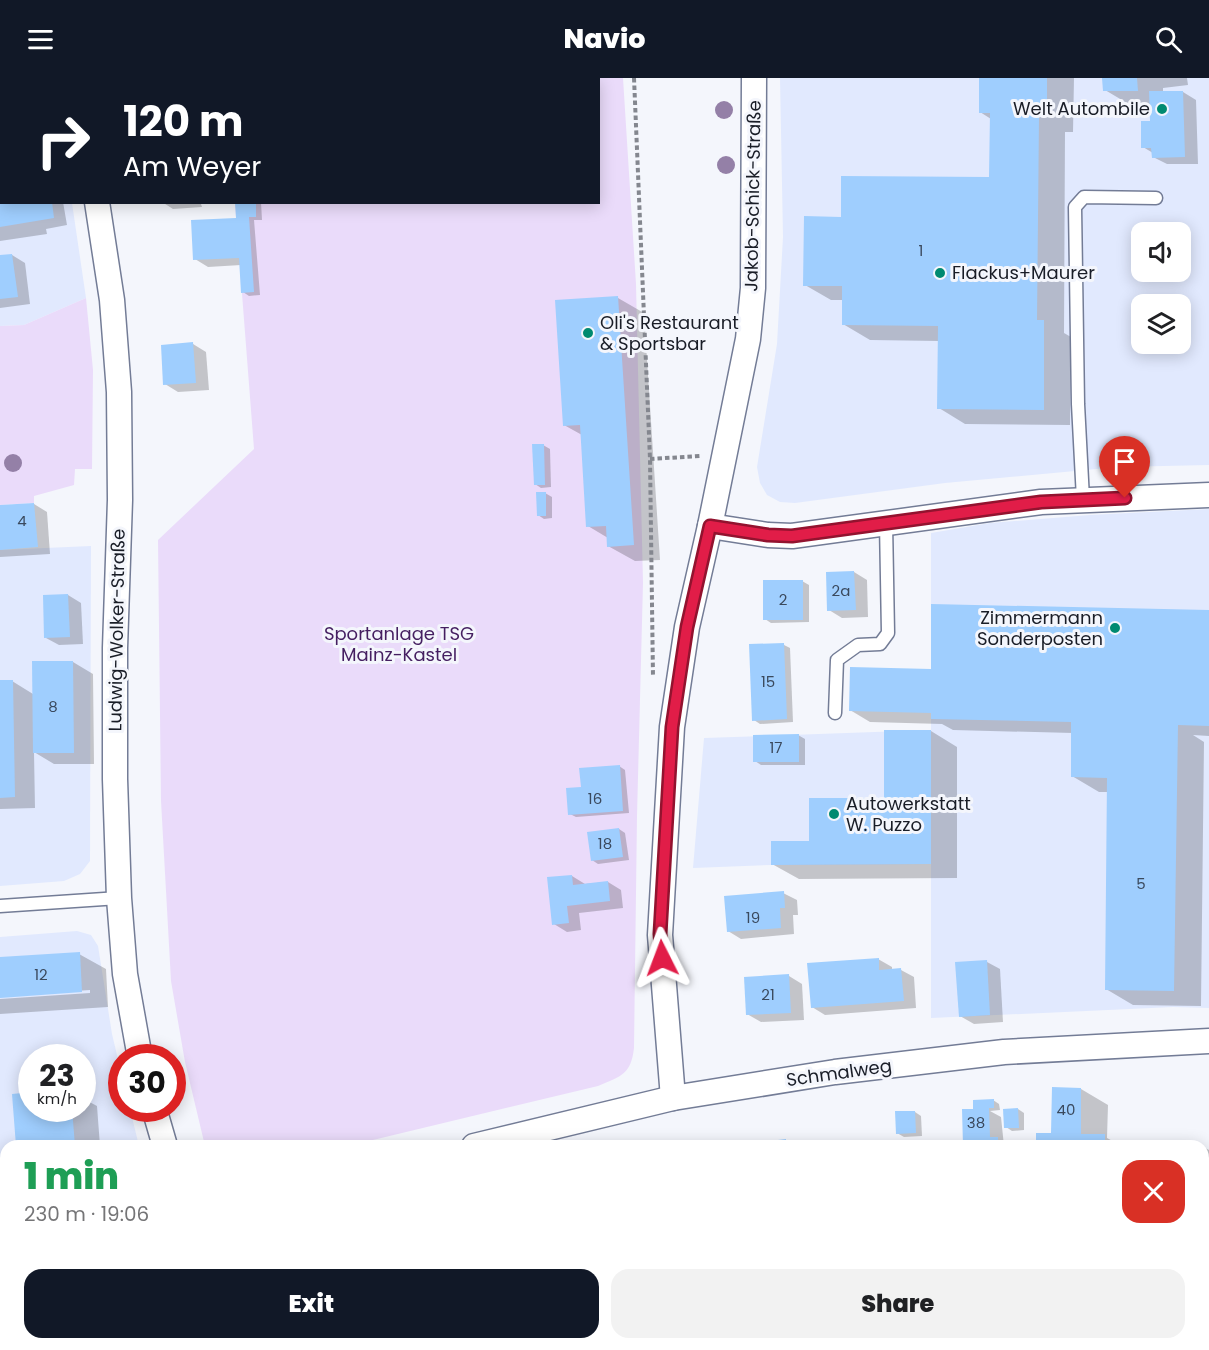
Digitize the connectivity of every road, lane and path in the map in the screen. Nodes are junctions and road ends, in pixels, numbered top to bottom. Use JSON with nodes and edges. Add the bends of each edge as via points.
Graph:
{"nodes":[{"id":1,"x":634,"y":78,"type":"edge"},
{"id":2,"x":753,"y":78,"type":"edge"},
{"id":3,"x":1156,"y":198,"type":"dead end"},
{"id":4,"x":97,"y":204,"type":"edge"},
{"id":5,"x":724,"y":455,"type":"junction"},
{"id":6,"x":650,"y":459,"type":"junction"},
{"id":7,"x":1209,"y":495,"type":"edge"},
{"id":8,"x":1083,"y":499,"type":"junction"},
{"id":9,"x":886,"y":523,"type":"junction"},
{"id":10,"x":710,"y":526,"type":"junction"},
{"id":11,"x":654,"y":678,"type":"dead end"},
{"id":12,"x":835,"y":713,"type":"dead end"},
{"id":13,"x":119,"y":898,"type":"junction"},
{"id":14,"x":0,"y":906,"type":"edge"},
{"id":15,"x":1209,"y":1041,"type":"edge"},
{"id":16,"x":138,"y":1044,"type":"edge"},
{"id":17,"x":673,"y":1098,"type":"junction"},
{"id":18,"x":158,"y":1122,"type":"edge"},
{"id":19,"x":163,"y":1140,"type":"edge"},
{"id":20,"x":499,"y":1140,"type":"edge"}],
"edges":[{"from":1,"to":6,"type":"path"},
{"from":2,"to":5,"type":"street","name":"Jakob-Schick-Straße","via":[[753,288],[748,339]]},
{"from":3,"to":8,"type":"lane","via":[[1084,197],[1076,207]]},
{"from":4,"to":13,"type":"street","name":"Ludwig-Wolker-Straße","via":[[112,300],[119,392],[115,778]]},
{"from":5,"to":6,"type":"path"},
{"from":5,"to":10,"type":"street","name":"Jakob-Schick-Straße"},
{"from":6,"to":11,"type":"path"},
{"from":7,"to":8,"type":"street"},
{"from":8,"to":9,"type":"street"},
{"from":9,"to":10,"type":"street","via":[[792,536]]},
{"from":9,"to":12,"type":"lane","via":[[888,633],[880,644],[858,645],[837,660]]},
{"from":10,"to":17,"type":"street","name":"Jakob-Schick-Straße","via":[[687,627],[672,727],[660,934]]},
{"from":13,"to":14,"type":"lane"},
{"from":13,"to":16,"type":"street","name":"Ludwig-Wolker-Straße","via":[[125,974]]},
{"from":15,"to":17,"type":"street","name":"Schmalweg","via":[[1004,1052],[835,1072]]},
{"from":17,"to":20,"type":"street","name":"Schmalweg"},
{"from":18,"to":19,"type":"street"}]}
